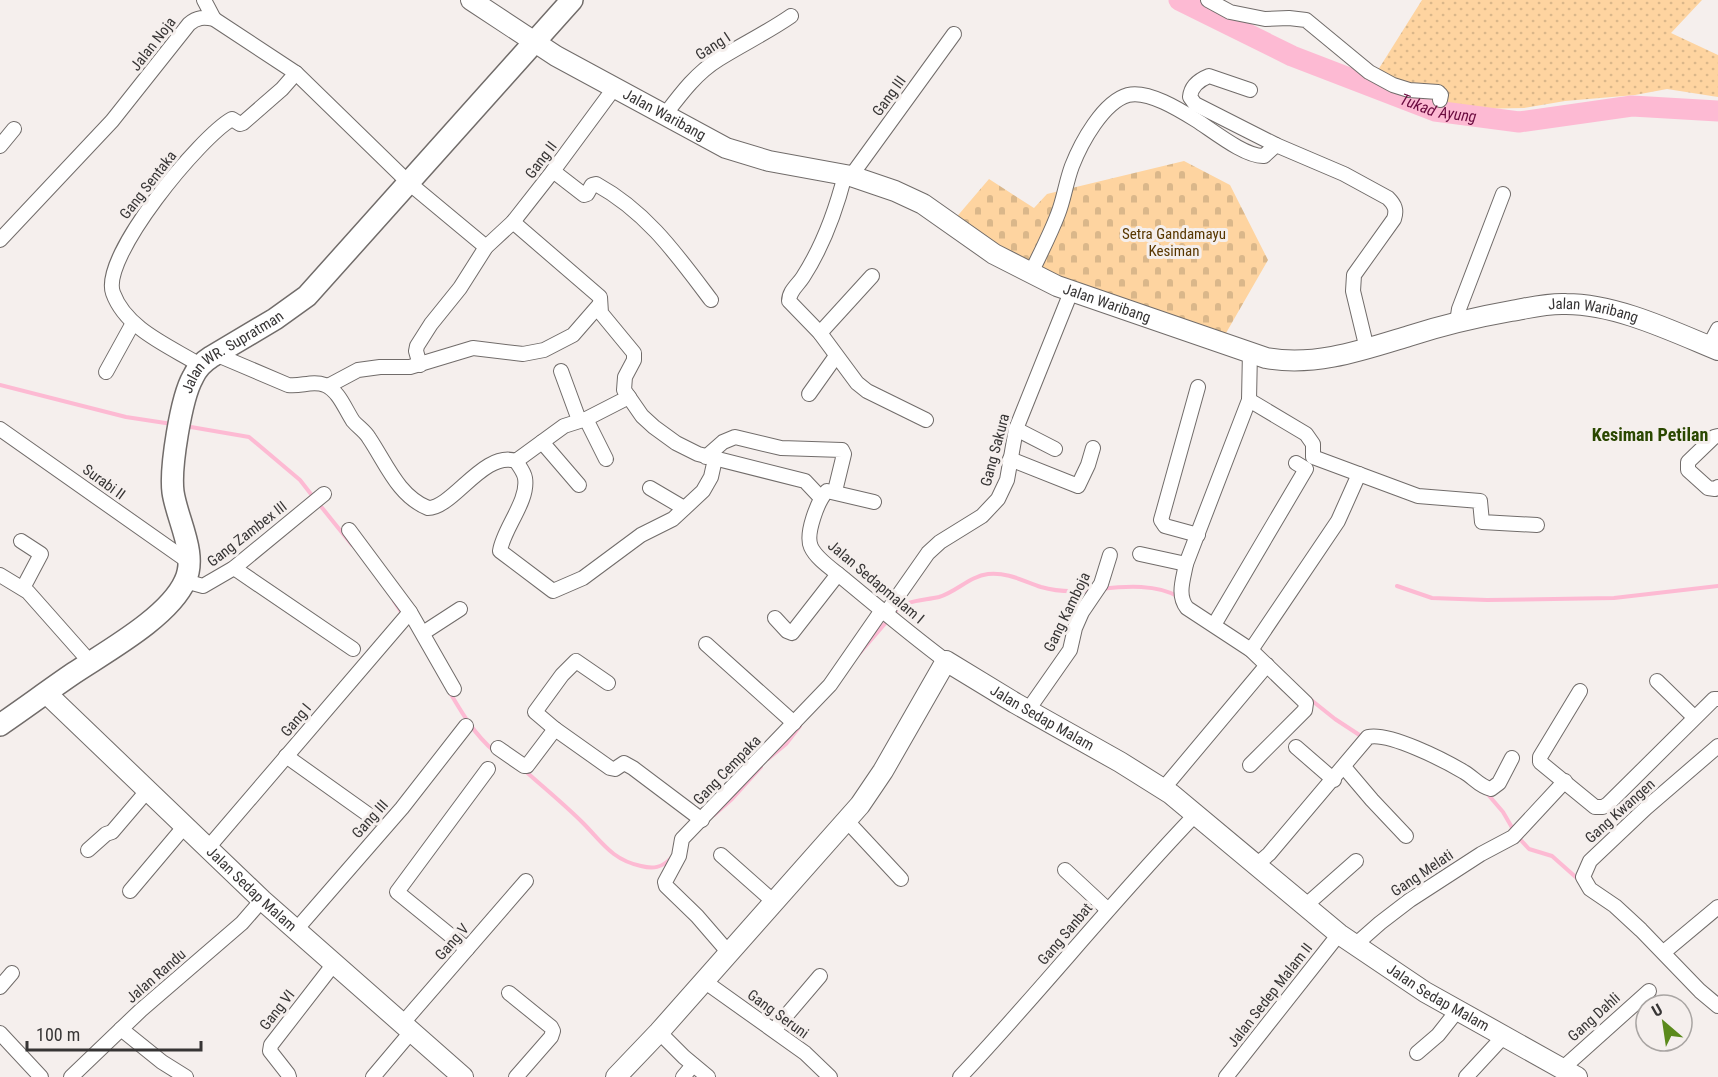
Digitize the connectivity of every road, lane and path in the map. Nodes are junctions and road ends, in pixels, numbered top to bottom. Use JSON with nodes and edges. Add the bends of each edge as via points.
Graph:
{"nodes":[{"id":1,"x":203,"y":0,"type":"edge"},
{"id":2,"x":471,"y":0,"type":"edge"},
{"id":3,"x":572,"y":0,"type":"edge"},
{"id":4,"x":1208,"y":0,"type":"edge"},
{"id":5,"x":791,"y":16,"type":"dead end"},
{"id":6,"x":195,"y":19,"type":"junction"},
{"id":7,"x":214,"y":19,"type":"junction"},
{"id":8,"x":954,"y":34,"type":"dead end"},
{"id":9,"x":534,"y":42,"type":"junction"},
{"id":10,"x":296,"y":73,"type":"junction"},
{"id":11,"x":615,"y":87,"type":"junction"},
{"id":12,"x":1250,"y":90,"type":"dead end"},
{"id":13,"x":1440,"y":100,"type":"dead end"},
{"id":14,"x":664,"y":116,"type":"junction"},
{"id":15,"x":14,"y":129,"type":"dead end"},
{"id":16,"x":1276,"y":145,"type":"junction"},
{"id":17,"x":0,"y":146,"type":"edge"},
{"id":18,"x":554,"y":171,"type":"junction"},
{"id":19,"x":848,"y":176,"type":"junction"},
{"id":20,"x":409,"y":183,"type":"junction"},
{"id":21,"x":1503,"y":194,"type":"dead end"},
{"id":22,"x":513,"y":222,"type":"junction"},
{"id":23,"x":0,"y":240,"type":"edge"},
{"id":24,"x":486,"y":247,"type":"junction"},
{"id":25,"x":1031,"y":273,"type":"junction"},
{"id":26,"x":872,"y":276,"type":"dead end"},
{"id":27,"x":1071,"y":292,"type":"junction"},
{"id":28,"x":711,"y":300,"type":"dead end"},
{"id":29,"x":600,"y":304,"type":"junction"},
{"id":30,"x":1457,"y":322,"type":"junction"},
{"id":31,"x":133,"y":323,"type":"junction"},
{"id":32,"x":820,"y":333,"type":"junction"},
{"id":33,"x":1715,"y":342,"type":"edge"},
{"id":34,"x":1367,"y":349,"type":"junction"},
{"id":35,"x":1250,"y":351,"type":"junction"},
{"id":36,"x":836,"y":356,"type":"junction"},
{"id":37,"x":207,"y":360,"type":"junction"},
{"id":38,"x":420,"y":366,"type":"junction"},
{"id":39,"x":561,"y":371,"type":"dead end"},
{"id":40,"x":106,"y":372,"type":"dead end"},
{"id":41,"x":328,"y":386,"type":"junction"},
{"id":42,"x":1198,"y":387,"type":"dead end"},
{"id":43,"x":809,"y":394,"type":"dead end"},
{"id":44,"x":629,"y":397,"type":"junction"},
{"id":45,"x":1249,"y":400,"type":"junction"},
{"id":46,"x":582,"y":419,"type":"junction"},
{"id":47,"x":927,"y":420,"type":"dead end"},
{"id":48,"x":0,"y":429,"type":"edge"},
{"id":49,"x":1016,"y":429,"type":"junction"},
{"id":50,"x":1718,"y":436,"type":"edge"},
{"id":51,"x":542,"y":442,"type":"junction"},
{"id":52,"x":1093,"y":448,"type":"dead end"},
{"id":53,"x":1055,"y":449,"type":"dead end"},
{"id":54,"x":711,"y":458,"type":"junction"},
{"id":55,"x":606,"y":459,"type":"dead end"},
{"id":56,"x":1010,"y":459,"type":"junction"},
{"id":57,"x":516,"y":461,"type":"junction"},
{"id":58,"x":1296,"y":463,"type":"dead end"},
{"id":59,"x":1359,"y":474,"type":"junction"},
{"id":60,"x":579,"y":485,"type":"dead end"},
{"id":61,"x":1718,"y":487,"type":"edge"},
{"id":62,"x":650,"y":488,"type":"dead end"},
{"id":63,"x":835,"y":491,"type":"junction"},
{"id":64,"x":320,"y":497,"type":"dead end"},
{"id":65,"x":821,"y":498,"type":"junction"},
{"id":66,"x":874,"y":502,"type":"dead end"},
{"id":67,"x":684,"y":508,"type":"junction"},
{"id":68,"x":1536,"y":525,"type":"dead end"},
{"id":69,"x":349,"y":530,"type":"dead end"},
{"id":70,"x":1198,"y":535,"type":"junction"},
{"id":71,"x":21,"y":542,"type":"dead end"},
{"id":72,"x":1140,"y":554,"type":"dead end"},
{"id":73,"x":1110,"y":555,"type":"dead end"},
{"id":74,"x":1186,"y":564,"type":"junction"},
{"id":75,"x":234,"y":568,"type":"junction"},
{"id":76,"x":187,"y":571,"type":"junction"},
{"id":77,"x":0,"y":574,"type":"edge"},
{"id":78,"x":838,"y":574,"type":"junction"},
{"id":79,"x":23,"y":588,"type":"junction"},
{"id":80,"x":460,"y":609,"type":"dead end"},
{"id":81,"x":888,"y":614,"type":"junction"},
{"id":82,"x":407,"y":615,"type":"junction"},
{"id":83,"x":775,"y":618,"type":"dead end"},
{"id":84,"x":1215,"y":622,"type":"junction"},
{"id":85,"x":423,"y":633,"type":"junction"},
{"id":86,"x":706,"y":644,"type":"dead end"},
{"id":87,"x":1253,"y":648,"type":"junction"},
{"id":88,"x":353,"y":649,"type":"dead end"},
{"id":89,"x":946,"y":661,"type":"junction"},
{"id":90,"x":90,"y":662,"type":"junction"},
{"id":91,"x":1267,"y":665,"type":"junction"},
{"id":92,"x":1657,"y":681,"type":"dead end"},
{"id":93,"x":608,"y":683,"type":"dead end"},
{"id":94,"x":454,"y":689,"type":"dead end"},
{"id":95,"x":1580,"y":691,"type":"dead end"},
{"id":96,"x":46,"y":693,"type":"junction"},
{"id":97,"x":1718,"y":699,"type":"edge"},
{"id":98,"x":1028,"y":710,"type":"junction"},
{"id":99,"x":1695,"y":717,"type":"junction"},
{"id":100,"x":794,"y":723,"type":"junction"},
{"id":101,"x":0,"y":725,"type":"edge"},
{"id":102,"x":466,"y":726,"type":"dead end"},
{"id":103,"x":555,"y":729,"type":"junction"},
{"id":104,"x":1718,"y":746,"type":"edge"},
{"id":105,"x":1296,"y":747,"type":"dead end"},
{"id":106,"x":498,"y":748,"type":"dead end"},
{"id":107,"x":286,"y":756,"type":"junction"},
{"id":108,"x":1512,"y":758,"type":"dead end"},
{"id":109,"x":1250,"y":765,"type":"dead end"},
{"id":110,"x":1344,"y":766,"type":"junction"},
{"id":111,"x":488,"y":769,"type":"dead end"},
{"id":112,"x":1334,"y":780,"type":"junction"},
{"id":113,"x":1565,"y":781,"type":"junction"},
{"id":114,"x":1163,"y":789,"type":"junction"},
{"id":115,"x":147,"y":791,"type":"junction"},
{"id":116,"x":1196,"y":814,"type":"junction"},
{"id":117,"x":373,"y":818,"type":"dead end"},
{"id":118,"x":702,"y":820,"type":"junction"},
{"id":119,"x":847,"y":821,"type":"junction"},
{"id":120,"x":184,"y":827,"type":"junction"},
{"id":121,"x":1406,"y":836,"type":"dead end"},
{"id":122,"x":207,"y":849,"type":"junction"},
{"id":123,"x":88,"y":850,"type":"dead end"},
{"id":124,"x":721,"y":855,"type":"dead end"},
{"id":125,"x":1356,"y":861,"type":"dead end"},
{"id":126,"x":1256,"y":865,"type":"junction"},
{"id":127,"x":1065,"y":870,"type":"dead end"},
{"id":128,"x":901,"y":879,"type":"dead end"},
{"id":129,"x":526,"y":880,"type":"dead end"},
{"id":130,"x":130,"y":891,"type":"dead end"},
{"id":131,"x":262,"y":900,"type":"junction"},
{"id":132,"x":774,"y":902,"type":"junction"},
{"id":133,"x":1305,"y":906,"type":"junction"},
{"id":134,"x":1718,"y":907,"type":"edge"},
{"id":135,"x":1107,"y":909,"type":"junction"},
{"id":136,"x":295,"y":931,"type":"junction"},
{"id":137,"x":1347,"y":939,"type":"junction"},
{"id":138,"x":467,"y":950,"type":"junction"},
{"id":139,"x":1664,"y":952,"type":"junction"},
{"id":140,"x":729,"y":953,"type":"junction"},
{"id":141,"x":333,"y":965,"type":"junction"},
{"id":142,"x":12,"y":973,"type":"dead end"},
{"id":143,"x":820,"y":976,"type":"dead end"},
{"id":144,"x":704,"y":981,"type":"junction"},
{"id":145,"x":0,"y":987,"type":"edge"},
{"id":146,"x":1649,"y":991,"type":"dead end"},
{"id":147,"x":509,"y":993,"type":"dead end"},
{"id":148,"x":1715,"y":998,"type":"edge"},
{"id":149,"x":1457,"y":1011,"type":"junction"},
{"id":150,"x":407,"y":1028,"type":"junction"},
{"id":151,"x":121,"y":1029,"type":"junction"},
{"id":152,"x":774,"y":1030,"type":"junction"},
{"id":153,"x":659,"y":1032,"type":"junction"},
{"id":154,"x":0,"y":1033,"type":"edge"},
{"id":155,"x":1503,"y":1037,"type":"junction"},
{"id":156,"x":1417,"y":1053,"type":"dead end"},
{"id":157,"x":693,"y":1065,"type":"junction"},
{"id":158,"x":1570,"y":1072,"type":"edge"},
{"id":159,"x":41,"y":1077,"type":"edge"},
{"id":160,"x":72,"y":1077,"type":"edge"},
{"id":161,"x":186,"y":1077,"type":"edge"},
{"id":162,"x":289,"y":1077,"type":"edge"},
{"id":163,"x":373,"y":1077,"type":"edge"},
{"id":164,"x":463,"y":1077,"type":"edge"},
{"id":165,"x":516,"y":1077,"type":"edge"},
{"id":166,"x":616,"y":1077,"type":"edge"},
{"id":167,"x":683,"y":1077,"type":"edge"},
{"id":168,"x":708,"y":1077,"type":"edge"},
{"id":169,"x":830,"y":1077,"type":"edge"},
{"id":170,"x":960,"y":1077,"type":"edge"},
{"id":171,"x":1226,"y":1077,"type":"edge"},
{"id":172,"x":1466,"y":1077,"type":"edge"}],
"edges":[{"from":1,"to":6,"type":"street"},
{"from":1,"to":7,"type":"street"},
{"from":2,"to":9,"type":"street","name":"Jalan Waribang"},
{"from":3,"to":9,"type":"main road","name":"Jalan WR. Supratman"},
{"from":4,"to":13,"type":"street","via":[[1230,12],[1265,19],[1306,20],[1368,72],[1409,90],[1438,93]]},
{"from":5,"to":14,"type":"street","name":"Gang I","via":[[718,59],[689,85]]},
{"from":6,"to":7,"type":"street","name":"Jalan Noja"},
{"from":6,"to":23,"type":"street","name":"Jalan Noja","via":[[112,122]]},
{"from":7,"to":10,"type":"street"},
{"from":8,"to":19,"type":"street","name":"Gang III"},
{"from":9,"to":11,"type":"street","name":"Jalan Waribang"},
{"from":9,"to":20,"type":"main road","name":"Jalan WR. Supratman"},
{"from":10,"to":20,"type":"street"},
{"from":10,"to":31,"type":"street","name":"Gang Sentaka","via":[[243,123],[232,119],[216,129],[136,226],[112,279],[113,292]]},
{"from":11,"to":14,"type":"street","name":"Jalan Waribang"},
{"from":11,"to":18,"type":"street","name":"Gang II"},
{"from":12,"to":16,"type":"street","via":[[1209,76],[1195,84],[1190,97],[1195,104]]},
{"from":14,"to":19,"type":"street","name":"Jalan Waribang","via":[[740,153]]},
{"from":15,"to":17,"type":"street"},
{"from":16,"to":25,"type":"street","via":[[1258,157],[1149,96],[1119,99],[1099,118],[1078,154],[1058,214]]},
{"from":16,"to":34,"type":"street","via":[[1344,174],[1393,203],[1394,219],[1354,275],[1353,291]]},
{"from":18,"to":22,"type":"street","name":"Gang II"},
{"from":18,"to":28,"type":"street","via":[[584,195],[596,184],[632,208],[660,234]]},
{"from":19,"to":25,"type":"street","name":"Jalan Waribang","via":[[915,200],[982,247]]},
{"from":19,"to":32,"type":"street","via":[[809,267],[789,297]]},
{"from":20,"to":24,"type":"street"},
{"from":20,"to":37,"type":"main road","name":"Jalan WR. Supratman","via":[[300,303]]},
{"from":21,"to":30,"type":"street"},
{"from":22,"to":24,"type":"street","name":"Gang II"},
{"from":22,"to":29,"type":"street","via":[[598,294]]},
{"from":24,"to":38,"type":"street","name":"Gang II","via":[[417,346]]},
{"from":25,"to":27,"type":"street","name":"Jalan Waribang"},
{"from":26,"to":32,"type":"street"},
{"from":27,"to":35,"type":"street","name":"Jalan Waribang"},
{"from":27,"to":49,"type":"street","name":"Gang Sakura"},
{"from":29,"to":38,"type":"street","via":[[573,335],[544,350],[523,354],[473,348]]},
{"from":29,"to":44,"type":"street","via":[[605,318],[634,353],[624,383]]},
{"from":30,"to":33,"type":"street","name":"Jalan Waribang","via":[[1537,306],[1580,304]]},
{"from":30,"to":34,"type":"street","name":"Jalan Waribang"},
{"from":31,"to":37,"type":"street","name":"Gang Sentaka"},
{"from":31,"to":40,"type":"street"},
{"from":32,"to":36,"type":"street"},
{"from":34,"to":35,"type":"street","name":"Jalan Waribang","via":[[1292,361],[1266,358]]},
{"from":35,"to":45,"type":"street"},
{"from":36,"to":43,"type":"street"},
{"from":36,"to":47,"type":"street","via":[[867,391]]},
{"from":37,"to":41,"type":"street","name":"Gang Sentaka","via":[[288,385],[315,382]]},
{"from":37,"to":76,"type":"main road","name":"Jalan WR. Supratman","via":[[187,391],[172,483],[185,540]]},
{"from":38,"to":41,"type":"street","via":[[358,370]]},
{"from":39,"to":46,"type":"street"},
{"from":41,"to":57,"type":"street","via":[[417,503],[433,508],[490,465],[505,459]]},
{"from":42,"to":70,"type":"street","via":[[1161,520],[1165,526]]},
{"from":44,"to":46,"type":"street"},
{"from":44,"to":54,"type":"street","via":[[660,431]]},
{"from":45,"to":59,"type":"street","via":[[1306,434],[1313,444],[1313,457]]},
{"from":45,"to":70,"type":"street"},
{"from":46,"to":51,"type":"street"},
{"from":46,"to":55,"type":"street"},
{"from":48,"to":76,"type":"street","name":"Surabi II"},
{"from":49,"to":53,"type":"street"},
{"from":49,"to":56,"type":"street","name":"Gang Sakura"},
{"from":50,"to":61,"type":"street","via":[[1688,462],[1688,470],[1708,488]]},
{"from":51,"to":57,"type":"street"},
{"from":51,"to":60,"type":"street"},
{"from":52,"to":56,"type":"street","via":[[1078,486]]},
{"from":54,"to":63,"type":"street","via":[[723,442],[735,437],[781,448],[842,450]]},
{"from":54,"to":65,"type":"street","via":[[805,482]]},
{"from":54,"to":67,"type":"street","via":[[707,486]]},
{"from":56,"to":81,"type":"street","name":"Gang Sakura","via":[[1007,480],[998,499],[982,516],[928,553]]},
{"from":57,"to":67,"type":"street","via":[[525,483],[500,551],[551,591],[583,578]]},
{"from":58,"to":84,"type":"street","via":[[1306,469]]},
{"from":59,"to":68,"type":"street","via":[[1418,496],[1480,501],[1482,522]]},
{"from":59,"to":87,"type":"street","via":[[1338,521]]},
{"from":62,"to":67,"type":"street"},
{"from":63,"to":65,"type":"street","via":[[827,491]]},
{"from":63,"to":66,"type":"street"},
{"from":64,"to":75,"type":"street","name":"Gang Zambex III"},
{"from":65,"to":78,"type":"street","name":"Jalan Sedapmalam I","via":[[809,540],[814,552]]},
{"from":69,"to":82,"type":"street"},
{"from":70,"to":74,"type":"street"},
{"from":71,"to":79,"type":"street","via":[[41,554]]},
{"from":72,"to":74,"type":"street"},
{"from":73,"to":98,"type":"street","name":"Gang Kamboja","via":[[1097,589],[1082,612],[1070,650]]},
{"from":74,"to":84,"type":"street","via":[[1182,600],[1187,608]]},
{"from":75,"to":76,"type":"street","name":"Gang Zambex III","via":[[203,586]]},
{"from":75,"to":88,"type":"street"},
{"from":76,"to":90,"type":"main road","via":[[170,602],[146,624]]},
{"from":77,"to":79,"type":"street"},
{"from":78,"to":81,"type":"street","name":"Jalan Sedapmalam I"},
{"from":78,"to":83,"type":"street","via":[[792,633]]},
{"from":79,"to":90,"type":"street"},
{"from":80,"to":85,"type":"street"},
{"from":81,"to":89,"type":"street","name":"Jalan Sedapmalam I"},
{"from":81,"to":100,"type":"street","name":"Gang Cempaka"},
{"from":82,"to":85,"type":"street"},
{"from":82,"to":107,"type":"street","name":"Gang I"},
{"from":84,"to":87,"type":"street"},
{"from":85,"to":94,"type":"street"},
{"from":86,"to":100,"type":"street"},
{"from":87,"to":91,"type":"street"},
{"from":89,"to":98,"type":"street","name":"Jalan Sedap Malam"},
{"from":89,"to":119,"type":"street","via":[[871,790]]},
{"from":90,"to":96,"type":"main road"},
{"from":91,"to":109,"type":"street","via":[[1307,706]]},
{"from":91,"to":114,"type":"street"},
{"from":92,"to":99,"type":"street"},
{"from":93,"to":103,"type":"street","via":[[574,662],[535,710]]},
{"from":95,"to":113,"type":"street","via":[[1540,757],[1541,764]]},
{"from":96,"to":101,"type":"main road"},
{"from":96,"to":115,"type":"street","name":"Jalan Sedap Malam"},
{"from":97,"to":99,"type":"street"},
{"from":98,"to":114,"type":"street","name":"Jalan Sedap Malam"},
{"from":99,"to":113,"type":"street","via":[[1603,807],[1595,807]]},
{"from":100,"to":118,"type":"street","name":"Gang Cempaka"},
{"from":102,"to":136,"type":"street","name":"Gang III","via":[[402,808]]},
{"from":103,"to":106,"type":"street","via":[[527,766]]},
{"from":103,"to":118,"type":"street","via":[[610,768],[628,764]]},
{"from":104,"to":139,"type":"street","name":"Gang Kwangen","via":[[1590,861],[1583,877],[1590,889],[1615,906]]},
{"from":105,"to":112,"type":"street"},
{"from":107,"to":117,"type":"street"},
{"from":107,"to":122,"type":"street","name":"Gang I"},
{"from":108,"to":110,"type":"street","via":[[1499,783],[1491,789],[1422,751],[1378,737],[1366,739]]},
{"from":110,"to":112,"type":"street"},
{"from":110,"to":121,"type":"street"},
{"from":111,"to":138,"type":"street","via":[[398,892]]},
{"from":112,"to":126,"type":"street"},
{"from":113,"to":137,"type":"street","name":"Gang Melati","via":[[1517,833],[1380,922]]},
{"from":114,"to":116,"type":"street","name":"Jalan Sedap Malam"},
{"from":115,"to":120,"type":"street","name":"Jalan Sedap Malam"},
{"from":115,"to":123,"type":"street","via":[[112,832]]},
{"from":116,"to":126,"type":"street","name":"Jalan Sedap Malam"},
{"from":116,"to":135,"type":"street","name":"Gang Sanbat"},
{"from":118,"to":140,"type":"street","name":"Gang Cempaka","via":[[681,846],[664,882]]},
{"from":119,"to":128,"type":"street"},
{"from":119,"to":132,"type":"street"},
{"from":120,"to":122,"type":"street","name":"Jalan Sedap Malam"},
{"from":120,"to":130,"type":"street"},
{"from":122,"to":131,"type":"street","name":"Jalan Sedap Malam"},
{"from":124,"to":132,"type":"street"},
{"from":125,"to":133,"type":"street"},
{"from":126,"to":133,"type":"street","name":"Jalan Sedap Malam"},
{"from":127,"to":135,"type":"street"},
{"from":129,"to":138,"type":"street","name":"Gang V"},
{"from":131,"to":136,"type":"street","name":"Jalan Sedap Malam"},
{"from":131,"to":151,"type":"street","name":"Jalan Randu","via":[[232,932]]},
{"from":132,"to":140,"type":"street"},
{"from":133,"to":137,"type":"street","name":"Jalan Sedap Malam"},
{"from":134,"to":139,"type":"street"},
{"from":135,"to":170,"type":"street","name":"Gang Sanbat"},
{"from":136,"to":141,"type":"street","name":"Jalan Sedap Malam"},
{"from":137,"to":149,"type":"street","name":"Jalan Sedap Malam"},
{"from":137,"to":171,"type":"street","name":"Jalan Sedep Malam II"},
{"from":138,"to":150,"type":"street","name":"Gang V"},
{"from":139,"to":148,"type":"street","name":"Gang Kwangen"},
{"from":140,"to":144,"type":"street"},
{"from":141,"to":150,"type":"street","name":"Jalan Sedap Malam"},
{"from":141,"to":162,"type":"street","name":"Gang VI","via":[[270,1048]]},
{"from":142,"to":145,"type":"street"},
{"from":143,"to":152,"type":"street"},
{"from":144,"to":152,"type":"street","name":"Gang Seruni"},
{"from":144,"to":153,"type":"street"},
{"from":146,"to":158,"type":"street","name":"Gang Dahli"},
{"from":147,"to":165,"type":"street","via":[[553,1031]]},
{"from":149,"to":155,"type":"street","name":"Jalan Sedap Malam"},
{"from":149,"to":156,"type":"street"},
{"from":150,"to":163,"type":"street","name":"Gang V"},
{"from":150,"to":164,"type":"street","name":"Jalan Sedap Malam"},
{"from":151,"to":160,"type":"street","name":"Jalan Randu"},
{"from":151,"to":161,"type":"street"},
{"from":152,"to":169,"type":"street","name":"Gang Seruni"},
{"from":153,"to":157,"type":"street"},
{"from":153,"to":166,"type":"street"},
{"from":154,"to":159,"type":"street"},
{"from":155,"to":158,"type":"street","name":"Jalan Sedap Malam"},
{"from":155,"to":172,"type":"street"},
{"from":157,"to":167,"type":"street"},
{"from":157,"to":168,"type":"street"}]}
